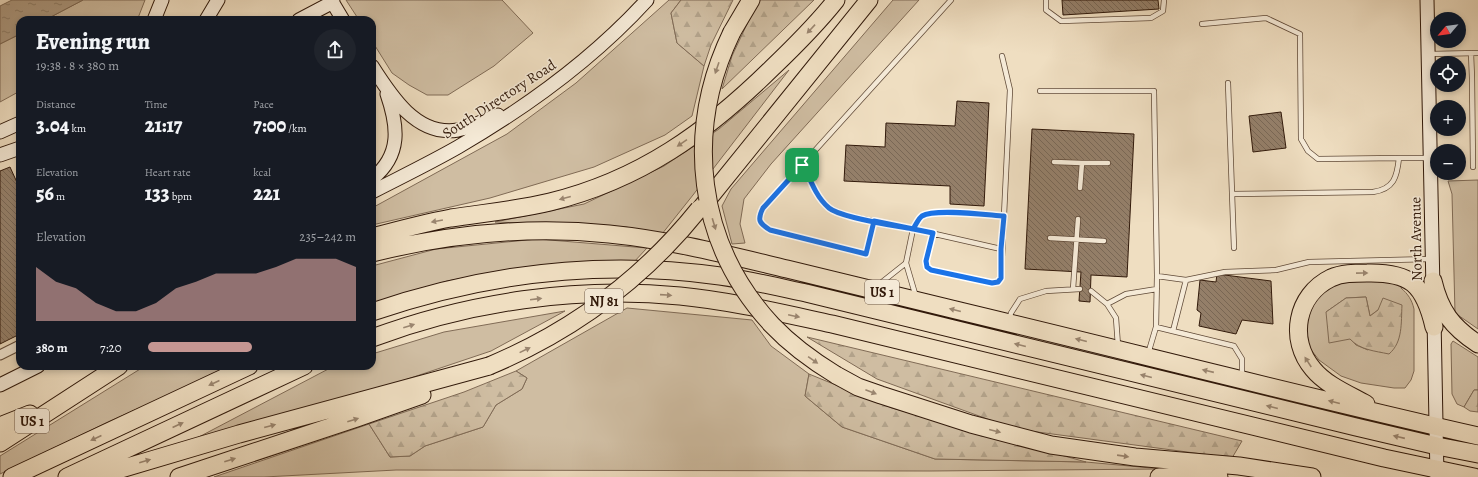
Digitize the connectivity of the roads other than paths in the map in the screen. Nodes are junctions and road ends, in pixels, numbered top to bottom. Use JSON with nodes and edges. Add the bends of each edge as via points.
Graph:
{"nodes":[{"id":1,"x":162,"y":0,"type":"edge"},
{"id":2,"x":218,"y":0,"type":"edge"},
{"id":3,"x":648,"y":0,"type":"edge"},
{"id":4,"x":654,"y":0,"type":"edge"},
{"id":5,"x":744,"y":0,"type":"edge"},
{"id":6,"x":751,"y":0,"type":"edge"},
{"id":7,"x":836,"y":0,"type":"edge"},
{"id":8,"x":869,"y":0,"type":"edge"},
{"id":9,"x":882,"y":0,"type":"edge"},
{"id":10,"x":951,"y":0,"type":"edge"},
{"id":11,"x":1046,"y":0,"type":"edge"},
{"id":12,"x":1164,"y":0,"type":"edge"},
{"id":13,"x":1427,"y":0,"type":"edge"},
{"id":14,"x":332,"y":1,"type":"edge"},
{"id":15,"x":156,"y":16,"type":"edge"},
{"id":16,"x":208,"y":16,"type":"edge"},
{"id":17,"x":306,"y":16,"type":"edge"},
{"id":18,"x":341,"y":16,"type":"edge"},
{"id":19,"x":633,"y":16,"type":"junction"},
{"id":20,"x":1202,"y":24,"type":"dead end"},
{"id":21,"x":847,"y":28,"type":"junction"},
{"id":22,"x":732,"y":32,"type":"junction"},
{"id":23,"x":1428,"y":54,"type":"junction"},
{"id":24,"x":1476,"y":54,"type":"edge"},
{"id":25,"x":1002,"y":56,"type":"dead end"},
{"id":26,"x":376,"y":72,"type":"edge"},
{"id":27,"x":1228,"y":83,"type":"dead end"},
{"id":28,"x":386,"y":88,"type":"junction"},
{"id":29,"x":1040,"y":91,"type":"dead end"},
{"id":30,"x":529,"y":101,"type":"junction"},
{"id":31,"x":16,"y":125,"type":"edge"},
{"id":32,"x":0,"y":132,"type":"edge"},
{"id":33,"x":16,"y":149,"type":"edge"},
{"id":34,"x":0,"y":155,"type":"edge"},
{"id":35,"x":1399,"y":158,"type":"junction"},
{"id":36,"x":1430,"y":158,"type":"joint"},
{"id":37,"x":1054,"y":162,"type":"dead end"},
{"id":38,"x":1082,"y":163,"type":"junction"},
{"id":39,"x":1108,"y":164,"type":"dead end"},
{"id":40,"x":802,"y":165,"type":"junction"},
{"id":41,"x":1473,"y":167,"type":"dead end"},
{"id":42,"x":376,"y":175,"type":"edge"},
{"id":43,"x":1430,"y":180,"type":"edge"},
{"id":44,"x":1080,"y":188,"type":"dead end"},
{"id":45,"x":376,"y":190,"type":"edge"},
{"id":46,"x":1232,"y":194,"type":"junction"},
{"id":47,"x":1004,"y":216,"type":"junction"},
{"id":48,"x":1078,"y":220,"type":"dead end"},
{"id":49,"x":874,"y":221,"type":"junction"},
{"id":50,"x":913,"y":229,"type":"junction"},
{"id":51,"x":933,"y":233,"type":"junction"},
{"id":52,"x":376,"y":236,"type":"edge"},
{"id":53,"x":1050,"y":238,"type":"dead end"},
{"id":54,"x":1077,"y":240,"type":"junction"},
{"id":55,"x":1104,"y":241,"type":"dead end"},
{"id":56,"x":1234,"y":248,"type":"dead end"},
{"id":57,"x":1001,"y":249,"type":"junction"},
{"id":58,"x":376,"y":252,"type":"edge"},
{"id":59,"x":1432,"y":258,"type":"junction"},
{"id":60,"x":906,"y":263,"type":"junction"},
{"id":61,"x":1157,"y":276,"type":"junction"},
{"id":62,"x":1186,"y":280,"type":"junction"},
{"id":63,"x":1433,"y":280,"type":"junction"},
{"id":64,"x":1073,"y":289,"type":"junction"},
{"id":65,"x":1080,"y":289,"type":"dead end"},
{"id":66,"x":1157,"y":289,"type":"junction"},
{"id":67,"x":872,"y":290,"type":"junction"},
{"id":68,"x":1091,"y":291,"type":"dead end"},
{"id":69,"x":917,"y":300,"type":"junction"},
{"id":70,"x":1107,"y":304,"type":"junction"},
{"id":71,"x":376,"y":311,"type":"edge"},
{"id":72,"x":1008,"y":322,"type":"junction"},
{"id":73,"x":1434,"y":326,"type":"junction"},
{"id":74,"x":1156,"y":327,"type":"junction"},
{"id":75,"x":1173,"y":331,"type":"junction"},
{"id":76,"x":376,"y":337,"type":"edge"},
{"id":77,"x":1478,"y":344,"type":"edge"},
{"id":78,"x":16,"y":347,"type":"edge"},
{"id":79,"x":1118,"y":349,"type":"junction"},
{"id":80,"x":0,"y":355,"type":"edge"},
{"id":81,"x":1147,"y":357,"type":"junction"},
{"id":82,"x":489,"y":366,"type":"junction"},
{"id":83,"x":30,"y":370,"type":"edge"},
{"id":84,"x":113,"y":370,"type":"edge"},
{"id":85,"x":240,"y":370,"type":"edge"},
{"id":86,"x":295,"y":370,"type":"edge"},
{"id":87,"x":1242,"y":379,"type":"junction"},
{"id":88,"x":0,"y":385,"type":"edge"},
{"id":89,"x":65,"y":400,"type":"junction"},
{"id":90,"x":1386,"y":414,"type":"junction"},
{"id":91,"x":0,"y":426,"type":"edge"},
{"id":92,"x":1436,"y":426,"type":"junction"},
{"id":93,"x":1478,"y":436,"type":"edge"},
{"id":94,"x":0,"y":443,"type":"edge"},
{"id":95,"x":1437,"y":446,"type":"junction"},
{"id":96,"x":1478,"y":454,"type":"edge"},
{"id":97,"x":1437,"y":473,"type":"edge"},
{"id":98,"x":12,"y":477,"type":"edge"},
{"id":99,"x":67,"y":477,"type":"edge"},
{"id":100,"x":94,"y":477,"type":"edge"},
{"id":101,"x":179,"y":477,"type":"edge"},
{"id":102,"x":1159,"y":477,"type":"edge"},
{"id":103,"x":1219,"y":477,"type":"edge"},
{"id":104,"x":1312,"y":477,"type":"edge"},
{"id":105,"x":1474,"y":477,"type":"edge"}],
"edges":[{"from":1,"to":15,"type":"street"},
{"from":2,"to":16,"type":"street"},
{"from":3,"to":19,"type":"street"},
{"from":4,"to":19,"type":"street"},
{"from":5,"to":22,"type":"street"},
{"from":6,"to":22,"type":"highway"},
{"from":7,"to":52,"type":"highway","one_way":true,"via":[[792,49],[729,108],[686,141],[631,174],[590,191],[549,202],[429,222]]},
{"from":8,"to":21,"type":"highway","number":"NJ 81"},
{"from":9,"to":21,"type":"highway"},
{"from":10,"to":40,"type":"lane"},
{"from":11,"to":12,"type":"lane","via":[[1046,10],[1061,21],[1151,18],[1163,12]]},
{"from":13,"to":23,"type":"street","name":"North Avenue"},
{"from":14,"to":17,"type":"street"},
{"from":14,"to":18,"type":"street"},
{"from":19,"to":30,"type":"street","name":"South Directory Road","via":[[563,77]]},
{"from":20,"to":35,"type":"lane","via":[[1266,18],[1300,34],[1301,139],[1308,151],[1318,159]]},
{"from":82,"to":21,"type":"highway","number":"NJ 81","one_way":true,"bridge":true,"via":[[549,338],[572,324],[625,285],[657,256],[699,209]]},
{"from":22,"to":104,"type":"highway","one_way":true,"bridge":true,"via":[[720,58],[705,122],[704,178],[713,221],[734,272],[772,326],[788,341],[836,375],[858,386],[982,428],[1051,445],[1135,457],[1239,466]]},
{"from":23,"to":24,"type":"lane"},
{"from":23,"to":36,"type":"street","name":"North Avenue"},
{"from":24,"to":41,"type":"lane","via":[[1472,78]]},
{"from":25,"to":47,"type":"lane","via":[[1010,90]]},
{"from":26,"to":28,"type":"street"},
{"from":27,"to":46,"type":"lane"},
{"from":28,"to":30,"type":"street","via":[[415,120],[442,130],[458,130],[471,126]]},
{"from":28,"to":42,"type":"street","via":[[396,122],[396,138],[388,162]]},
{"from":29,"to":61,"type":"lane","via":[[1154,91]]},
{"from":30,"to":45,"type":"street","name":"South Directory Road","via":[[457,147]]},
{"from":31,"to":32,"type":"street"},
{"from":33,"to":34,"type":"street"},
{"from":35,"to":36,"type":"lane"},
{"from":35,"to":46,"type":"lane","via":[[1398,172],[1391,185],[1381,191]]},
{"from":37,"to":38,"type":"lane"},
{"from":38,"to":39,"type":"lane"},
{"from":38,"to":44,"type":"lane"},
{"from":40,"to":49,"type":"lane","via":[[816,192],[829,208]]},
{"from":40,"to":49,"type":"lane","via":[[763,208],[759,216],[762,226],[866,254]]},
{"from":43,"to":59,"type":"street","name":"North Avenue"},
{"from":46,"to":56,"type":"lane"},
{"from":47,"to":50,"type":"lane","via":[[929,213],[923,216]]},
{"from":47,"to":57,"type":"lane"},
{"from":48,"to":54,"type":"lane"},
{"from":49,"to":50,"type":"lane"},
{"from":50,"to":51,"type":"lane"},
{"from":50,"to":60,"type":"lane"},
{"from":51,"to":57,"type":"lane"},
{"from":51,"to":57,"type":"lane","via":[[926,261],[927,267],[931,270],[992,283],[998,282],[1001,278]]},
{"from":53,"to":54,"type":"lane"},
{"from":54,"to":55,"type":"lane"},
{"from":54,"to":64,"type":"lane"},
{"from":58,"to":67,"type":"highway","number":"US 1","via":[[429,241],[495,233],[547,231],[606,234],[694,247]]},
{"from":59,"to":62,"type":"lane","via":[[1309,262],[1276,270],[1225,272]]},
{"from":59,"to":63,"type":"street","name":"North Avenue"},
{"from":60,"to":67,"type":"lane"},
{"from":60,"to":69,"type":"lane"},
{"from":61,"to":62,"type":"lane"},
{"from":61,"to":66,"type":"lane"},
{"from":62,"to":75,"type":"lane"},
{"from":63,"to":73,"type":"street","name":"North Avenue"},
{"from":63,"to":77,"type":"highway","via":[[1437,297],[1447,316],[1457,328]]},
{"from":64,"to":65,"type":"lane"},
{"from":64,"to":72,"type":"lane","via":[[1046,291],[1020,299]]},
{"from":66,"to":70,"type":"lane","via":[[1126,294]]},
{"from":66,"to":74,"type":"lane"},
{"from":67,"to":69,"type":"highway","number":"US 1"},
{"from":68,"to":70,"type":"lane"},
{"from":72,"to":69,"type":"highway","number":"US 1","one_way":true},
{"from":70,"to":79,"type":"lane","via":[[1116,318]]},
{"from":95,"to":71,"type":"highway","one_way":true,"via":[[806,293],[719,276],[643,269],[563,270],[460,286]]},
{"from":79,"to":72,"type":"highway","number":"US 1","one_way":true},
{"from":90,"to":73,"type":"highway","one_way":true,"via":[[1330,383],[1317,374],[1307,362],[1298,332],[1300,316],[1306,301],[1324,282],[1340,275],[1382,272],[1398,275],[1410,281],[1421,292]]},
{"from":73,"to":92,"type":"street","name":"North Avenue"},
{"from":74,"to":75,"type":"lane"},
{"from":74,"to":81,"type":"lane"},
{"from":75,"to":87,"type":"lane","via":[[1234,346],[1242,359]]},
{"from":76,"to":97,"type":"highway","one_way":true,"via":[[458,313],[545,297],[634,294],[702,299],[824,322]]},
{"from":78,"to":80,"type":"street"},
{"from":79,"to":81,"type":"highway","number":"US 1"},
{"from":87,"to":81,"type":"highway","number":"US 1","one_way":true},
{"from":100,"to":82,"type":"highway","one_way":true,"via":[[239,434]]},
{"from":101,"to":82,"type":"highway","one_way":true,"via":[[379,411]]},
{"from":83,"to":88,"type":"street"},
{"from":84,"to":89,"type":"highway","number":"US 1"},
{"from":85,"to":98,"type":"highway","one_way":true},
{"from":99,"to":86,"type":"highway","one_way":true},
{"from":90,"to":87,"type":"highway","number":"US 1","one_way":true},
{"from":89,"to":91,"type":"highway"},
{"from":89,"to":94,"type":"highway","number":"US 1"},
{"from":90,"to":92,"type":"highway","number":"US 1"},
{"from":92,"to":93,"type":"highway","number":"US 1"},
{"from":92,"to":95,"type":"street","name":"North Avenue"},
{"from":95,"to":96,"type":"highway"},
{"from":95,"to":97,"type":"street","name":"North Avenue"},
{"from":97,"to":105,"type":"highway"},
{"from":102,"to":103,"type":"highway"}]}
